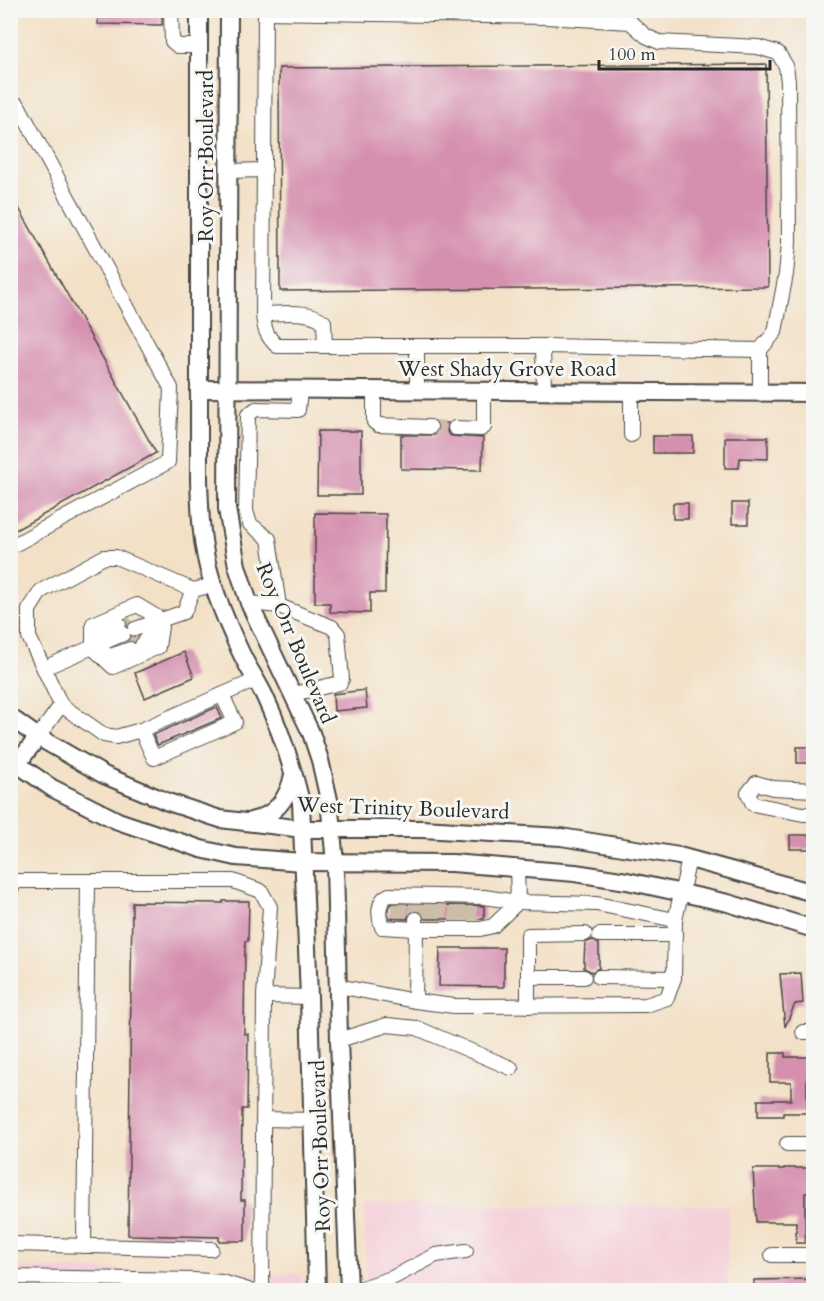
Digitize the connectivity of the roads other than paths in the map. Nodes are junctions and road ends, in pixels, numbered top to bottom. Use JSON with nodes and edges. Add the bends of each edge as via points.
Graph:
{"nodes":[{"id":1,"x":171,"y":10,"type":"edge"},
{"id":2,"x":199,"y":10,"type":"edge"},
{"id":3,"x":229,"y":10,"type":"edge"},
{"id":4,"x":265,"y":11,"type":"edge"},
{"id":5,"x":199,"y":46,"type":"junction"},
{"id":6,"x":10,"y":101,"type":"edge"},
{"id":7,"x":265,"y":170,"type":"junction"},
{"id":8,"x":229,"y":171,"type":"junction"},
{"id":9,"x":263,"y":314,"type":"junction"},
{"id":10,"x":325,"y":346,"type":"junction"},
{"id":11,"x":417,"y":346,"type":"junction"},
{"id":12,"x":543,"y":346,"type":"junction"},
{"id":13,"x":760,"y":350,"type":"junction"},
{"id":14,"x":200,"y":389,"type":"junction"},
{"id":15,"x":229,"y":390,"type":"junction"},
{"id":16,"x":300,"y":390,"type":"junction"},
{"id":17,"x":374,"y":390,"type":"junction"},
{"id":18,"x":417,"y":391,"type":"junction"},
{"id":19,"x":484,"y":391,"type":"junction"},
{"id":20,"x":544,"y":392,"type":"junction"},
{"id":21,"x":631,"y":392,"type":"junction"},
{"id":22,"x":760,"y":393,"type":"junction"},
{"id":23,"x":813,"y":393,"type":"edge"},
{"id":24,"x":430,"y":427,"type":"tunnel mouth"},
{"id":25,"x":455,"y":428,"type":"tunnel mouth"},
{"id":26,"x":631,"y":435,"type":"dead end"},
{"id":27,"x":10,"y":547,"type":"edge"},
{"id":28,"x":214,"y":585,"type":"junction"},
{"id":29,"x":193,"y":590,"type":"junction"},
{"id":30,"x":249,"y":603,"type":"junction"},
{"id":31,"x":279,"y":606,"type":"junction"},
{"id":32,"x":162,"y":620,"type":"junction"},
{"id":33,"x":131,"y":635,"type":"junction"},
{"id":34,"x":93,"y":648,"type":"junction"},
{"id":35,"x":44,"y":668,"type":"junction"},
{"id":36,"x":256,"y":680,"type":"junction"},
{"id":37,"x":292,"y":693,"type":"junction"},
{"id":38,"x":222,"y":695,"type":"junction"},
{"id":39,"x":61,"y":705,"type":"junction"},
{"id":40,"x":10,"y":717,"type":"edge"},
{"id":41,"x":141,"y":730,"type":"junction"},
{"id":42,"x":38,"y":737,"type":"junction"},
{"id":43,"x":14,"y":761,"type":"edge"},
{"id":44,"x":294,"y":771,"type":"junction"},
{"id":45,"x":813,"y":790,"type":"edge"},
{"id":46,"x":813,"y":814,"type":"edge"},
{"id":47,"x":244,"y":823,"type":"junction"},
{"id":48,"x":303,"y":829,"type":"junction"},
{"id":49,"x":332,"y":829,"type":"junction"},
{"id":50,"x":689,"y":859,"type":"junction"},
{"id":51,"x":302,"y":862,"type":"junction"},
{"id":52,"x":335,"y":862,"type":"junction"},
{"id":53,"x":517,"y":867,"type":"junction"},
{"id":54,"x":88,"y":881,"type":"junction"},
{"id":55,"x":12,"y":884,"type":"edge"},
{"id":56,"x":681,"y":892,"type":"junction"},
{"id":57,"x":813,"y":893,"type":"edge"},
{"id":58,"x":518,"y":903,"type":"junction"},
{"id":59,"x":675,"y":920,"type":"junction"},
{"id":60,"x":428,"y":924,"type":"junction"},
{"id":61,"x":813,"y":929,"type":"edge"},
{"id":62,"x":585,"y":934,"type":"dead end"},
{"id":63,"x":599,"y":935,"type":"dead end"},
{"id":64,"x":675,"y":935,"type":"junction"},
{"id":65,"x":528,"y":977,"type":"junction"},
{"id":66,"x":584,"y":977,"type":"dead end"},
{"id":67,"x":599,"y":977,"type":"dead end"},
{"id":68,"x":674,"y":978,"type":"junction"},
{"id":69,"x":338,"y":986,"type":"junction"},
{"id":70,"x":264,"y":996,"type":"junction"},
{"id":71,"x":309,"y":997,"type":"junction"},
{"id":72,"x":415,"y":1001,"type":"junction"},
{"id":73,"x":528,"y":1006,"type":"junction"},
{"id":74,"x":339,"y":1041,"type":"junction"},
{"id":75,"x":511,"y":1068,"type":"dead end"},
{"id":76,"x":263,"y":1119,"type":"junction"},
{"id":77,"x":312,"y":1120,"type":"junction"},
{"id":78,"x":788,"y":1144,"type":"dead end"},
{"id":79,"x":813,"y":1144,"type":"edge"},
{"id":80,"x":10,"y":1244,"type":"edge"},
{"id":81,"x":84,"y":1246,"type":"junction"},
{"id":82,"x":211,"y":1249,"type":"dead end"},
{"id":83,"x":466,"y":1251,"type":"dead end"},
{"id":84,"x":772,"y":1255,"type":"dead end"},
{"id":85,"x":813,"y":1255,"type":"edge"},
{"id":86,"x":10,"y":1277,"type":"edge"},
{"id":87,"x":248,"y":1290,"type":"edge"},
{"id":88,"x":262,"y":1290,"type":"edge"},
{"id":89,"x":317,"y":1290,"type":"edge"},
{"id":90,"x":349,"y":1290,"type":"edge"},
{"id":91,"x":356,"y":1290,"type":"edge"}],
"edges":[{"from":1,"to":5,"type":"street","via":[[172,41],[178,46]]},
{"from":2,"to":5,"type":"main road","name":"Roy Orr Boulevard"},
{"from":3,"to":8,"type":"main road","name":"Roy Orr Boulevard"},
{"from":4,"to":7,"type":"street"},
{"from":4,"to":13,"type":"street","via":[[630,22],[659,42],[758,47],[778,53],[786,66],[788,82],[789,243],[775,332]]},
{"from":5,"to":14,"type":"main road","name":"Roy Orr Boulevard"},
{"from":6,"to":27,"type":"street","via":[[18,105],[171,388],[168,462]]},
{"from":7,"to":8,"type":"street"},
{"from":7,"to":9,"type":"street"},
{"from":8,"to":15,"type":"main road","name":"Roy Orr Boulevard"},
{"from":9,"to":10,"type":"street","via":[[264,329],[277,346]]},
{"from":9,"to":10,"type":"street","via":[[319,317],[324,322]]},
{"from":10,"to":11,"type":"street"},
{"from":11,"to":12,"type":"street"},
{"from":11,"to":18,"type":"street"},
{"from":12,"to":13,"type":"street"},
{"from":12,"to":20,"type":"street"},
{"from":13,"to":22,"type":"street"},
{"from":14,"to":15,"type":"main road","name":"West Shady Grove Road"},
{"from":14,"to":28,"type":"main road","name":"Roy Orr Boulevard","via":[[201,531]]},
{"from":15,"to":16,"type":"main road","name":"West Shady Grove Road"},
{"from":15,"to":30,"type":"main road","name":"Roy Orr Boulevard","via":[[227,508],[237,566]]},
{"from":16,"to":17,"type":"main road","name":"West Shady Grove Road"},
{"from":16,"to":31,"type":"street","via":[[298,410],[256,409],[248,415],[246,511],[250,524],[269,539]]},
{"from":17,"to":18,"type":"main road","name":"West Shady Grove Road"},
{"from":17,"to":24,"type":"street","via":[[374,422],[378,425]]},
{"from":18,"to":19,"type":"main road","name":"West Shady Grove Road"},
{"from":19,"to":20,"type":"main road","name":"West Shady Grove Road"},
{"from":19,"to":25,"type":"street","via":[[484,427]]},
{"from":20,"to":21,"type":"main road","name":"West Shady Grove Road"},
{"from":21,"to":22,"type":"main road","name":"West Shady Grove Road"},
{"from":21,"to":26,"type":"street"},
{"from":22,"to":23,"type":"main road","name":"West Shady Grove Road"},
{"from":28,"to":29,"type":"street"},
{"from":28,"to":36,"type":"main road","name":"Roy Orr Boulevard"},
{"from":29,"to":32,"type":"street","via":[[184,612]]},
{"from":29,"to":35,"type":"street","via":[[116,557],[104,557],[41,591],[29,610],[29,637]]},
{"from":30,"to":31,"type":"street"},
{"from":30,"to":37,"type":"main road","name":"Roy Orr Boulevard"},
{"from":31,"to":37,"type":"street","via":[[333,627],[338,634],[340,683]]},
{"from":32,"to":33,"type":"street"},
{"from":32,"to":33,"type":"street"},
{"from":32,"to":34,"type":"street","via":[[137,605],[93,624]]},
{"from":32,"to":34,"type":"street","via":[[158,647],[113,667]]},
{"from":33,"to":34,"type":"street"},
{"from":34,"to":35,"type":"street"},
{"from":35,"to":39,"type":"street"},
{"from":36,"to":38,"type":"street"},
{"from":36,"to":44,"type":"main road","name":"Roy Orr Boulevard"},
{"from":37,"to":49,"type":"main road","name":"Roy Orr Boulevard","via":[[321,760]]},
{"from":38,"to":41,"type":"street"},
{"from":38,"to":41,"type":"street","via":[[235,722],[154,758]]},
{"from":39,"to":41,"type":"street","via":[[104,735],[116,737]]},
{"from":39,"to":42,"type":"street"},
{"from":40,"to":42,"type":"main road","name":"West Trinity Boulevard"},
{"from":42,"to":43,"type":"main road"},
{"from":42,"to":47,"type":"main road","name":"West Trinity Boulevard","via":[[104,776],[168,802]]},
{"from":43,"to":51,"type":"main road","via":[[52,788],[129,824],[236,857]]},
{"from":44,"to":47,"type":"main road","via":[[290,789],[274,812]]},
{"from":44,"to":48,"type":"main road","name":"Roy Orr Boulevard"},
{"from":45,"to":46,"type":"street","via":[[756,783],[748,792],[753,804]]},
{"from":47,"to":48,"type":"main road","name":"West Trinity Boulevard"},
{"from":48,"to":49,"type":"main road","name":"West Trinity Boulevard"},
{"from":48,"to":51,"type":"main road","name":"Roy Orr Boulevard"},
{"from":49,"to":50,"type":"main road","name":"West Trinity Boulevard","via":[[548,836]]},
{"from":49,"to":52,"type":"main road","name":"Roy Orr Boulevard"},
{"from":50,"to":56,"type":"street"},
{"from":50,"to":57,"type":"main road","name":"West Trinity Boulevard"},
{"from":51,"to":52,"type":"main road"},
{"from":51,"to":71,"type":"main road","name":"Roy Orr Boulevard"},
{"from":52,"to":53,"type":"main road"},
{"from":52,"to":69,"type":"main road","name":"Roy Orr Boulevard"},
{"from":53,"to":56,"type":"main road","via":[[627,880]]},
{"from":53,"to":58,"type":"street"},
{"from":54,"to":55,"type":"street"},
{"from":54,"to":70,"type":"street","via":[[233,880],[261,891],[270,907]]},
{"from":54,"to":81,"type":"street"},
{"from":56,"to":59,"type":"street"},
{"from":56,"to":61,"type":"main road"},
{"from":58,"to":59,"type":"street","via":[[597,904]]},
{"from":58,"to":60,"type":"street","via":[[493,926]]},
{"from":58,"to":60,"type":"street","via":[[400,900],[389,896],[380,903],[382,927]]},
{"from":59,"to":64,"type":"street"},
{"from":60,"to":72,"type":"street"},
{"from":62,"to":65,"type":"street","via":[[528,935]]},
{"from":63,"to":64,"type":"street"},
{"from":64,"to":68,"type":"street"},
{"from":65,"to":66,"type":"street"},
{"from":65,"to":73,"type":"street"},
{"from":67,"to":68,"type":"street"},
{"from":68,"to":73,"type":"street","via":[[667,998],[646,1005]]},
{"from":69,"to":72,"type":"street"},
{"from":69,"to":74,"type":"main road","name":"Roy Orr Boulevard"},
{"from":70,"to":71,"type":"street"},
{"from":70,"to":76,"type":"street"},
{"from":71,"to":77,"type":"main road","name":"Roy Orr Boulevard"},
{"from":72,"to":73,"type":"street","via":[[454,1006]]},
{"from":74,"to":75,"type":"street","via":[[387,1025],[417,1028]]},
{"from":74,"to":90,"type":"main road","name":"Roy Orr Boulevard"},
{"from":76,"to":77,"type":"street"},
{"from":76,"to":88,"type":"street"},
{"from":77,"to":89,"type":"main road","name":"Roy Orr Boulevard"},
{"from":78,"to":79,"type":"street"},
{"from":80,"to":81,"type":"street"},
{"from":81,"to":82,"type":"street"},
{"from":83,"to":91,"type":"street","via":[[436,1255],[392,1278]]},
{"from":84,"to":85,"type":"street"},
{"from":86,"to":87,"type":"street","via":[[195,1280],[222,1282]]}]}
